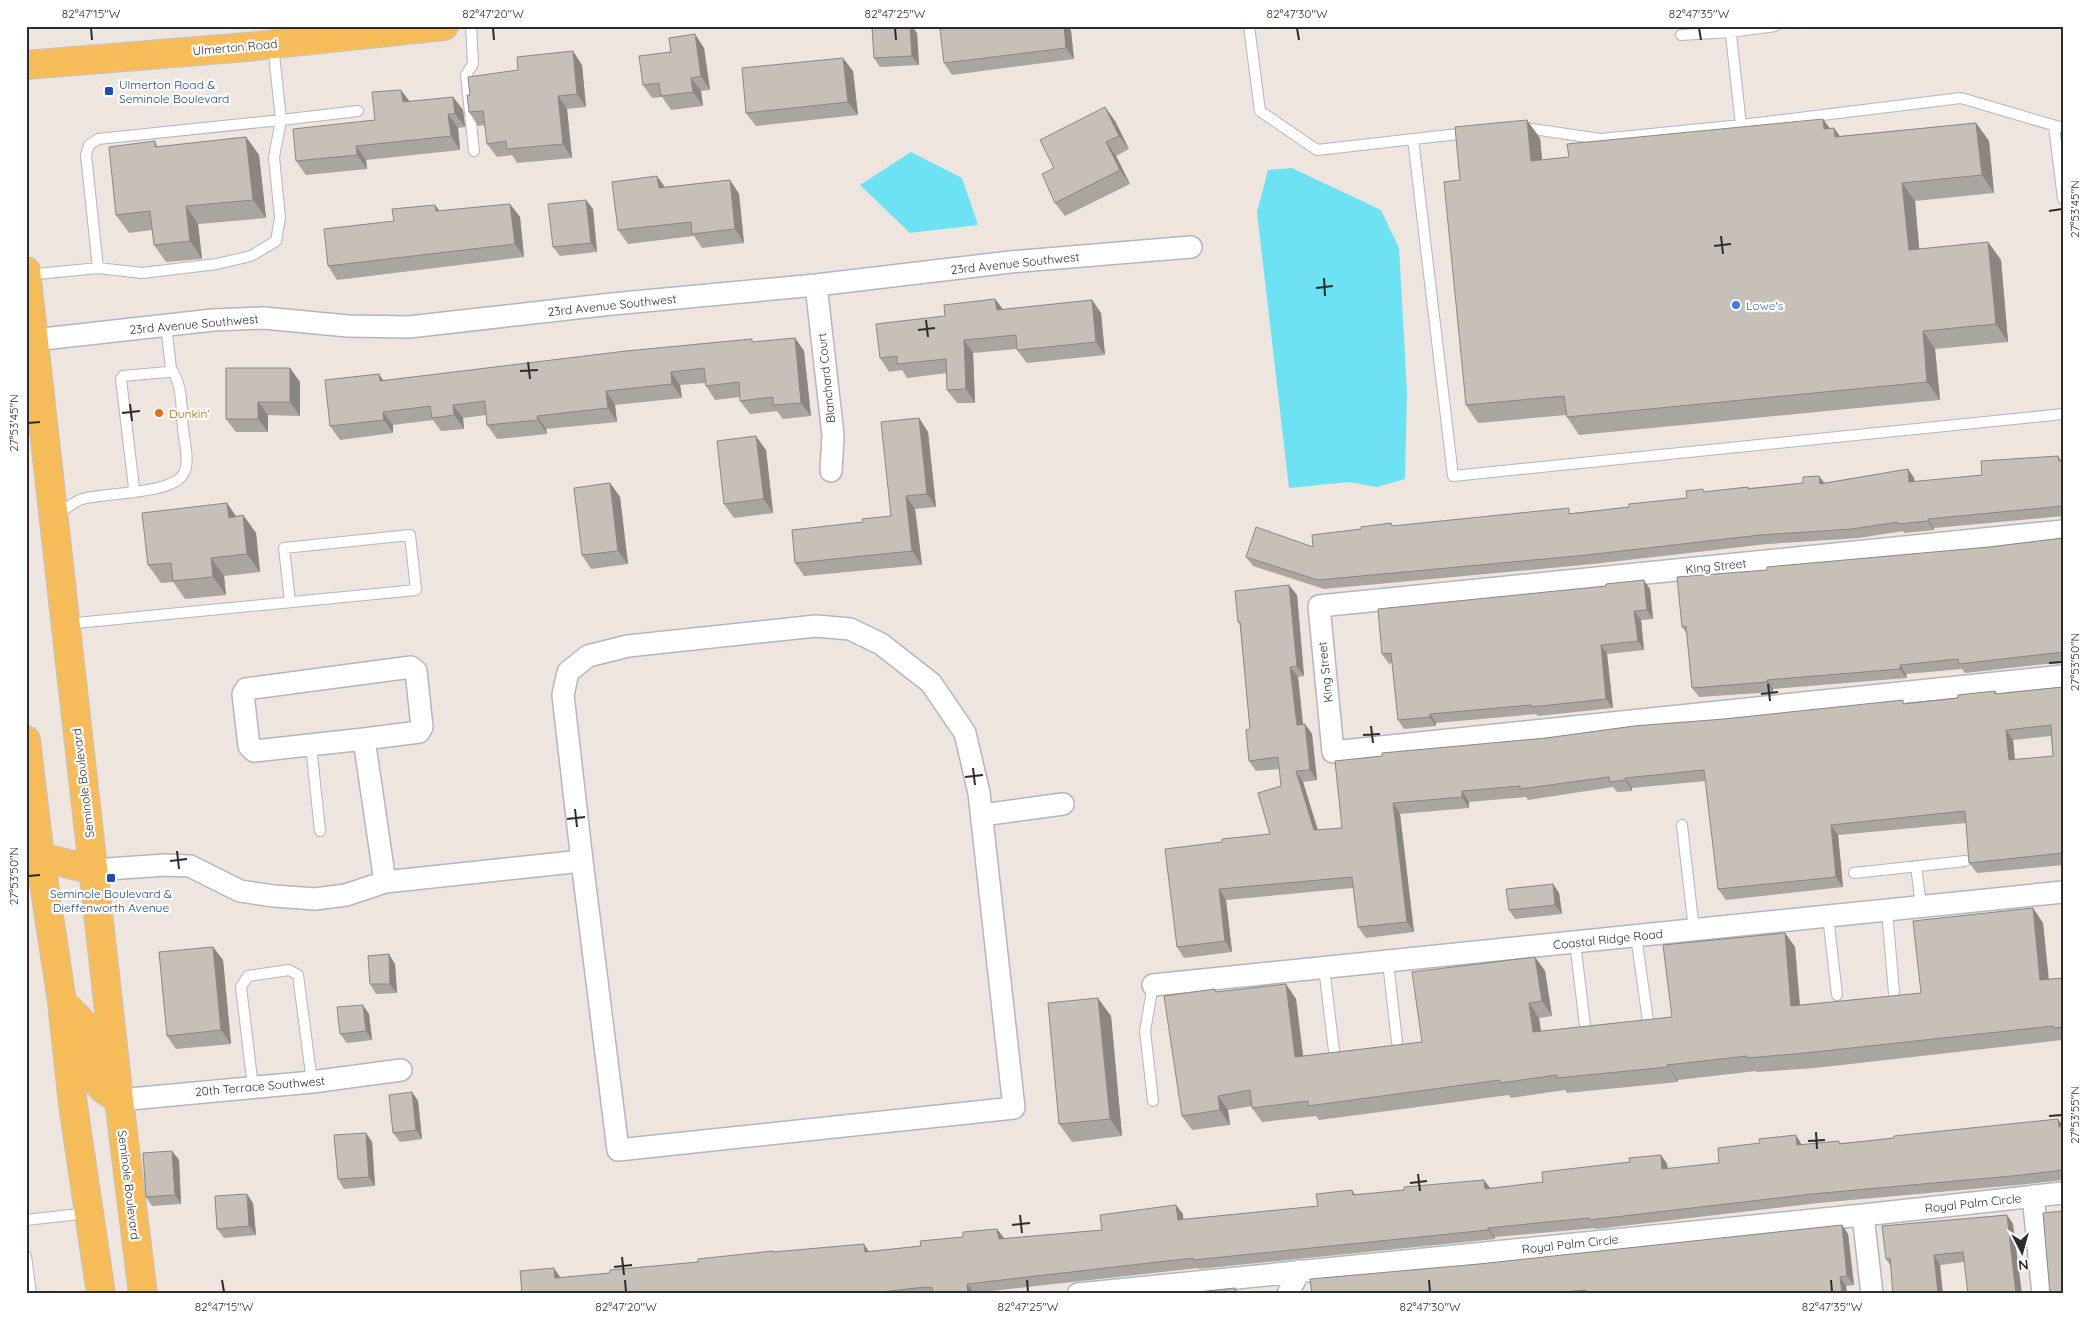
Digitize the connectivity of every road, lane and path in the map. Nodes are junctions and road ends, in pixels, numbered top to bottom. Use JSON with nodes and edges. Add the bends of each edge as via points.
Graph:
{"nodes":[{"id":1,"x":444,"y":26,"type":"edge"},
{"id":2,"x":472,"y":26,"type":"edge"},
{"id":3,"x":1249,"y":26,"type":"edge"},
{"id":4,"x":1775,"y":26,"type":"edge"},
{"id":5,"x":1731,"y":29,"type":"edge"},
{"id":6,"x":1681,"y":35,"type":"dead end"},
{"id":7,"x":273,"y":44,"type":"junction"},
{"id":8,"x":26,"y":65,"type":"edge"},
{"id":9,"x":358,"y":110,"type":"dead end"},
{"id":10,"x":281,"y":120,"type":"junction"},
{"id":11,"x":1741,"y":125,"type":"junction"},
{"id":12,"x":2058,"y":127,"type":"edge"},
{"id":13,"x":1504,"y":128,"type":"edge"},
{"id":14,"x":1476,"y":132,"type":"edge"},
{"id":15,"x":1413,"y":139,"type":"junction"},
{"id":16,"x":474,"y":150,"type":"dead end"},
{"id":17,"x":2063,"y":199,"type":"edge"},
{"id":18,"x":1191,"y":247,"type":"dead end"},
{"id":19,"x":98,"y":268,"type":"junction"},
{"id":20,"x":26,"y":271,"type":"edge"},
{"id":21,"x":27,"y":276,"type":"edge"},
{"id":22,"x":816,"y":285,"type":"junction"},
{"id":23,"x":166,"y":325,"type":"junction"},
{"id":24,"x":34,"y":340,"type":"junction"},
{"id":25,"x":171,"y":369,"type":"junction"},
{"id":26,"x":2063,"y":414,"type":"edge"},
{"id":27,"x":831,"y":471,"type":"dead end"},
{"id":28,"x":131,"y":492,"type":"junction"},
{"id":29,"x":54,"y":518,"type":"junction"},
{"id":30,"x":2063,"y":531,"type":"edge"},
{"id":31,"x":290,"y":602,"type":"junction"},
{"id":32,"x":65,"y":624,"type":"junction"},
{"id":33,"x":2063,"y":676,"type":"edge"},
{"id":34,"x":364,"y":739,"type":"junction"},
{"id":35,"x":26,"y":740,"type":"edge"},
{"id":36,"x":311,"y":745,"type":"junction"},
{"id":37,"x":1063,"y":804,"type":"dead end"},
{"id":38,"x":982,"y":815,"type":"junction"},
{"id":39,"x":1682,"y":825,"type":"dead end"},
{"id":40,"x":320,"y":831,"type":"dead end"},
{"id":41,"x":33,"y":858,"type":"edge"},
{"id":42,"x":582,"y":861,"type":"junction"},
{"id":43,"x":1965,"y":862,"type":"dead end"},
{"id":44,"x":1916,"y":866,"type":"junction"},
{"id":45,"x":93,"y":870,"type":"junction"},
{"id":46,"x":1854,"y":873,"type":"dead end"},
{"id":47,"x":385,"y":882,"type":"junction"},
{"id":48,"x":2063,"y":892,"type":"edge"},
{"id":49,"x":1921,"y":906,"type":"junction"},
{"id":50,"x":1887,"y":910,"type":"junction"},
{"id":51,"x":1828,"y":916,"type":"junction"},
{"id":52,"x":1694,"y":930,"type":"junction"},
{"id":53,"x":1636,"y":936,"type":"junction"},
{"id":54,"x":1575,"y":942,"type":"junction"},
{"id":55,"x":1388,"y":962,"type":"junction"},
{"id":56,"x":1324,"y":968,"type":"junction"},
{"id":57,"x":1153,"y":985,"type":"joint"},
{"id":58,"x":1894,"y":993,"type":"dead end"},
{"id":59,"x":1837,"y":995,"type":"dead end"},
{"id":60,"x":62,"y":1002,"type":"junction"},
{"id":61,"x":1648,"y":1021,"type":"edge"},
{"id":62,"x":1584,"y":1026,"type":"edge"},
{"id":63,"x":1396,"y":1042,"type":"dead end"},
{"id":64,"x":1334,"y":1051,"type":"edge"},
{"id":65,"x":401,"y":1070,"type":"dead end"},
{"id":66,"x":312,"y":1082,"type":"junction"},
{"id":67,"x":252,"y":1087,"type":"junction"},
{"id":68,"x":119,"y":1100,"type":"junction"},
{"id":69,"x":1152,"y":1101,"type":"dead end"},
{"id":70,"x":2063,"y":1193,"type":"edge"},
{"id":71,"x":2033,"y":1196,"type":"junction"},
{"id":72,"x":89,"y":1212,"type":"junction"},
{"id":73,"x":1863,"y":1215,"type":"junction"},
{"id":74,"x":26,"y":1220,"type":"edge"},
{"id":75,"x":26,"y":1256,"type":"edge"},
{"id":76,"x":1299,"y":1271,"type":"junction"},
{"id":77,"x":105,"y":1288,"type":"edge"},
{"id":78,"x":31,"y":1294,"type":"edge"},
{"id":79,"x":143,"y":1294,"type":"edge"},
{"id":80,"x":1078,"y":1294,"type":"edge"},
{"id":81,"x":1288,"y":1294,"type":"edge"},
{"id":82,"x":1872,"y":1294,"type":"edge"},
{"id":83,"x":2043,"y":1294,"type":"edge"}],
"edges":[{"from":1,"to":7,"type":"main road","name":"Ulmerton Road"},
{"from":2,"to":16,"type":"lane","via":[[473,64],[466,75]]},
{"from":3,"to":15,"type":"lane","via":[[1260,111],[1317,150]]},
{"from":4,"to":5,"type":"lane"},
{"from":5,"to":6,"type":"lane"},
{"from":5,"to":11,"type":"lane"},
{"from":7,"to":8,"type":"main road","name":"Ulmerton Road"},
{"from":7,"to":10,"type":"lane"},
{"from":9,"to":10,"type":"lane"},
{"from":10,"to":19,"type":"lane","via":[[274,157],[280,218],[276,241],[252,256],[217,264],[142,274]]},
{"from":10,"to":19,"type":"lane","via":[[98,138],[89,145],[86,155]]},
{"from":11,"to":12,"type":"lane","via":[[1961,98]]},
{"from":11,"to":13,"type":"lane","via":[[1601,139],[1523,126]]},
{"from":12,"to":17,"type":"lane"},
{"from":14,"to":15,"type":"lane"},
{"from":15,"to":26,"type":"lane","via":[[1453,476]]},
{"from":18,"to":22,"type":"street","name":"23rd Avenue Southwest","via":[[1010,262]]},
{"from":19,"to":21,"type":"lane"},
{"from":20,"to":21,"type":"main road","name":"Seminole Boulevard"},
{"from":21,"to":24,"type":"main road","name":"Seminole Boulevard"},
{"from":22,"to":23,"type":"street","name":"23rd Avenue Southwest","via":[[409,327],[348,326],[264,318]]},
{"from":22,"to":27,"type":"street","name":"Blanchard Court","via":[[833,434]]},
{"from":23,"to":24,"type":"street","name":"23rd Avenue Southwest"},
{"from":23,"to":25,"type":"lane"},
{"from":24,"to":29,"type":"main road","name":"Seminole Boulevard"},
{"from":25,"to":28,"type":"lane","via":[[178,381],[186,469],[178,481],[171,484]]},
{"from":25,"to":28,"type":"lane","via":[[168,372],[123,376],[121,379],[134,488]]},
{"from":28,"to":29,"type":"lane","via":[[80,500]]},
{"from":29,"to":32,"type":"main road","name":"Seminole Boulevard"},
{"from":30,"to":33,"type":"street","name":"King Street","via":[[1319,606],[1333,752]]},
{"from":31,"to":31,"type":"lane","via":[[416,590],[410,535],[284,548]]},
{"from":31,"to":32,"type":"lane"},
{"from":32,"to":45,"type":"main road","name":"Seminole Boulevard"},
{"from":34,"to":36,"type":"street"},
{"from":34,"to":36,"type":"street","via":[[419,732],[422,727],[416,671],[411,667],[246,689],[243,694],[249,746],[254,751]]},
{"from":34,"to":47,"type":"street"},
{"from":35,"to":41,"type":"main road"},
{"from":36,"to":40,"type":"lane"},
{"from":37,"to":38,"type":"street"},
{"from":38,"to":42,"type":"street","via":[[965,732],[931,683],[881,644],[850,629],[816,626],[628,646],[588,656],[568,672],[563,695]]},
{"from":38,"to":42,"type":"street","via":[[1014,1108],[618,1150]]},
{"from":39,"to":52,"type":"lane"},
{"from":41,"to":45,"type":"main road"},
{"from":41,"to":60,"type":"main road"},
{"from":42,"to":47,"type":"street"},
{"from":43,"to":44,"type":"lane"},
{"from":44,"to":46,"type":"lane"},
{"from":44,"to":49,"type":"lane"},
{"from":45,"to":47,"type":"street","via":[[165,864],[190,866],[240,891],[315,899],[346,895]]},
{"from":45,"to":68,"type":"main road","name":"Seminole Boulevard"},
{"from":48,"to":49,"type":"street","name":"Coastal Ridge Road"},
{"from":49,"to":50,"type":"street","name":"Coastal Ridge Road"},
{"from":50,"to":51,"type":"street","name":"Coastal Ridge Road"},
{"from":50,"to":58,"type":"lane"},
{"from":51,"to":52,"type":"street","name":"Coastal Ridge Road"},
{"from":51,"to":59,"type":"lane"},
{"from":52,"to":53,"type":"street","name":"Coastal Ridge Road"},
{"from":53,"to":54,"type":"street","name":"Coastal Ridge Road"},
{"from":53,"to":61,"type":"lane"},
{"from":54,"to":55,"type":"street","name":"Coastal Ridge Road"},
{"from":54,"to":62,"type":"lane"},
{"from":55,"to":56,"type":"street","name":"Coastal Ridge Road"},
{"from":55,"to":63,"type":"lane"},
{"from":56,"to":57,"type":"street","name":"Coastal Ridge Road"},
{"from":56,"to":64,"type":"lane"},
{"from":57,"to":69,"type":"lane","via":[[1145,1031]]},
{"from":60,"to":68,"type":"main road","via":[[84,1024],[94,1077],[102,1088]]},
{"from":60,"to":72,"type":"main road"},
{"from":65,"to":66,"type":"street","name":"20th Terrace Southwest"},
{"from":66,"to":67,"type":"street","name":"20th Terrace Southwest"},
{"from":66,"to":67,"type":"lane","via":[[298,975],[289,970],[248,976],[241,987]]},
{"from":67,"to":68,"type":"street","name":"20th Terrace Southwest"},
{"from":68,"to":79,"type":"main road","name":"Seminole Boulevard"},
{"from":70,"to":71,"type":"street","name":"Royal Palm Circle"},
{"from":71,"to":73,"type":"street","name":"Royal Palm Circle"},
{"from":71,"to":83,"type":"street"},
{"from":72,"to":74,"type":"lane"},
{"from":72,"to":77,"type":"main road"},
{"from":73,"to":76,"type":"street","name":"Royal Palm Circle"},
{"from":73,"to":82,"type":"street"},
{"from":75,"to":78,"type":"lane"},
{"from":76,"to":80,"type":"street","name":"Royal Palm Circle"},
{"from":76,"to":81,"type":"street"}]}
